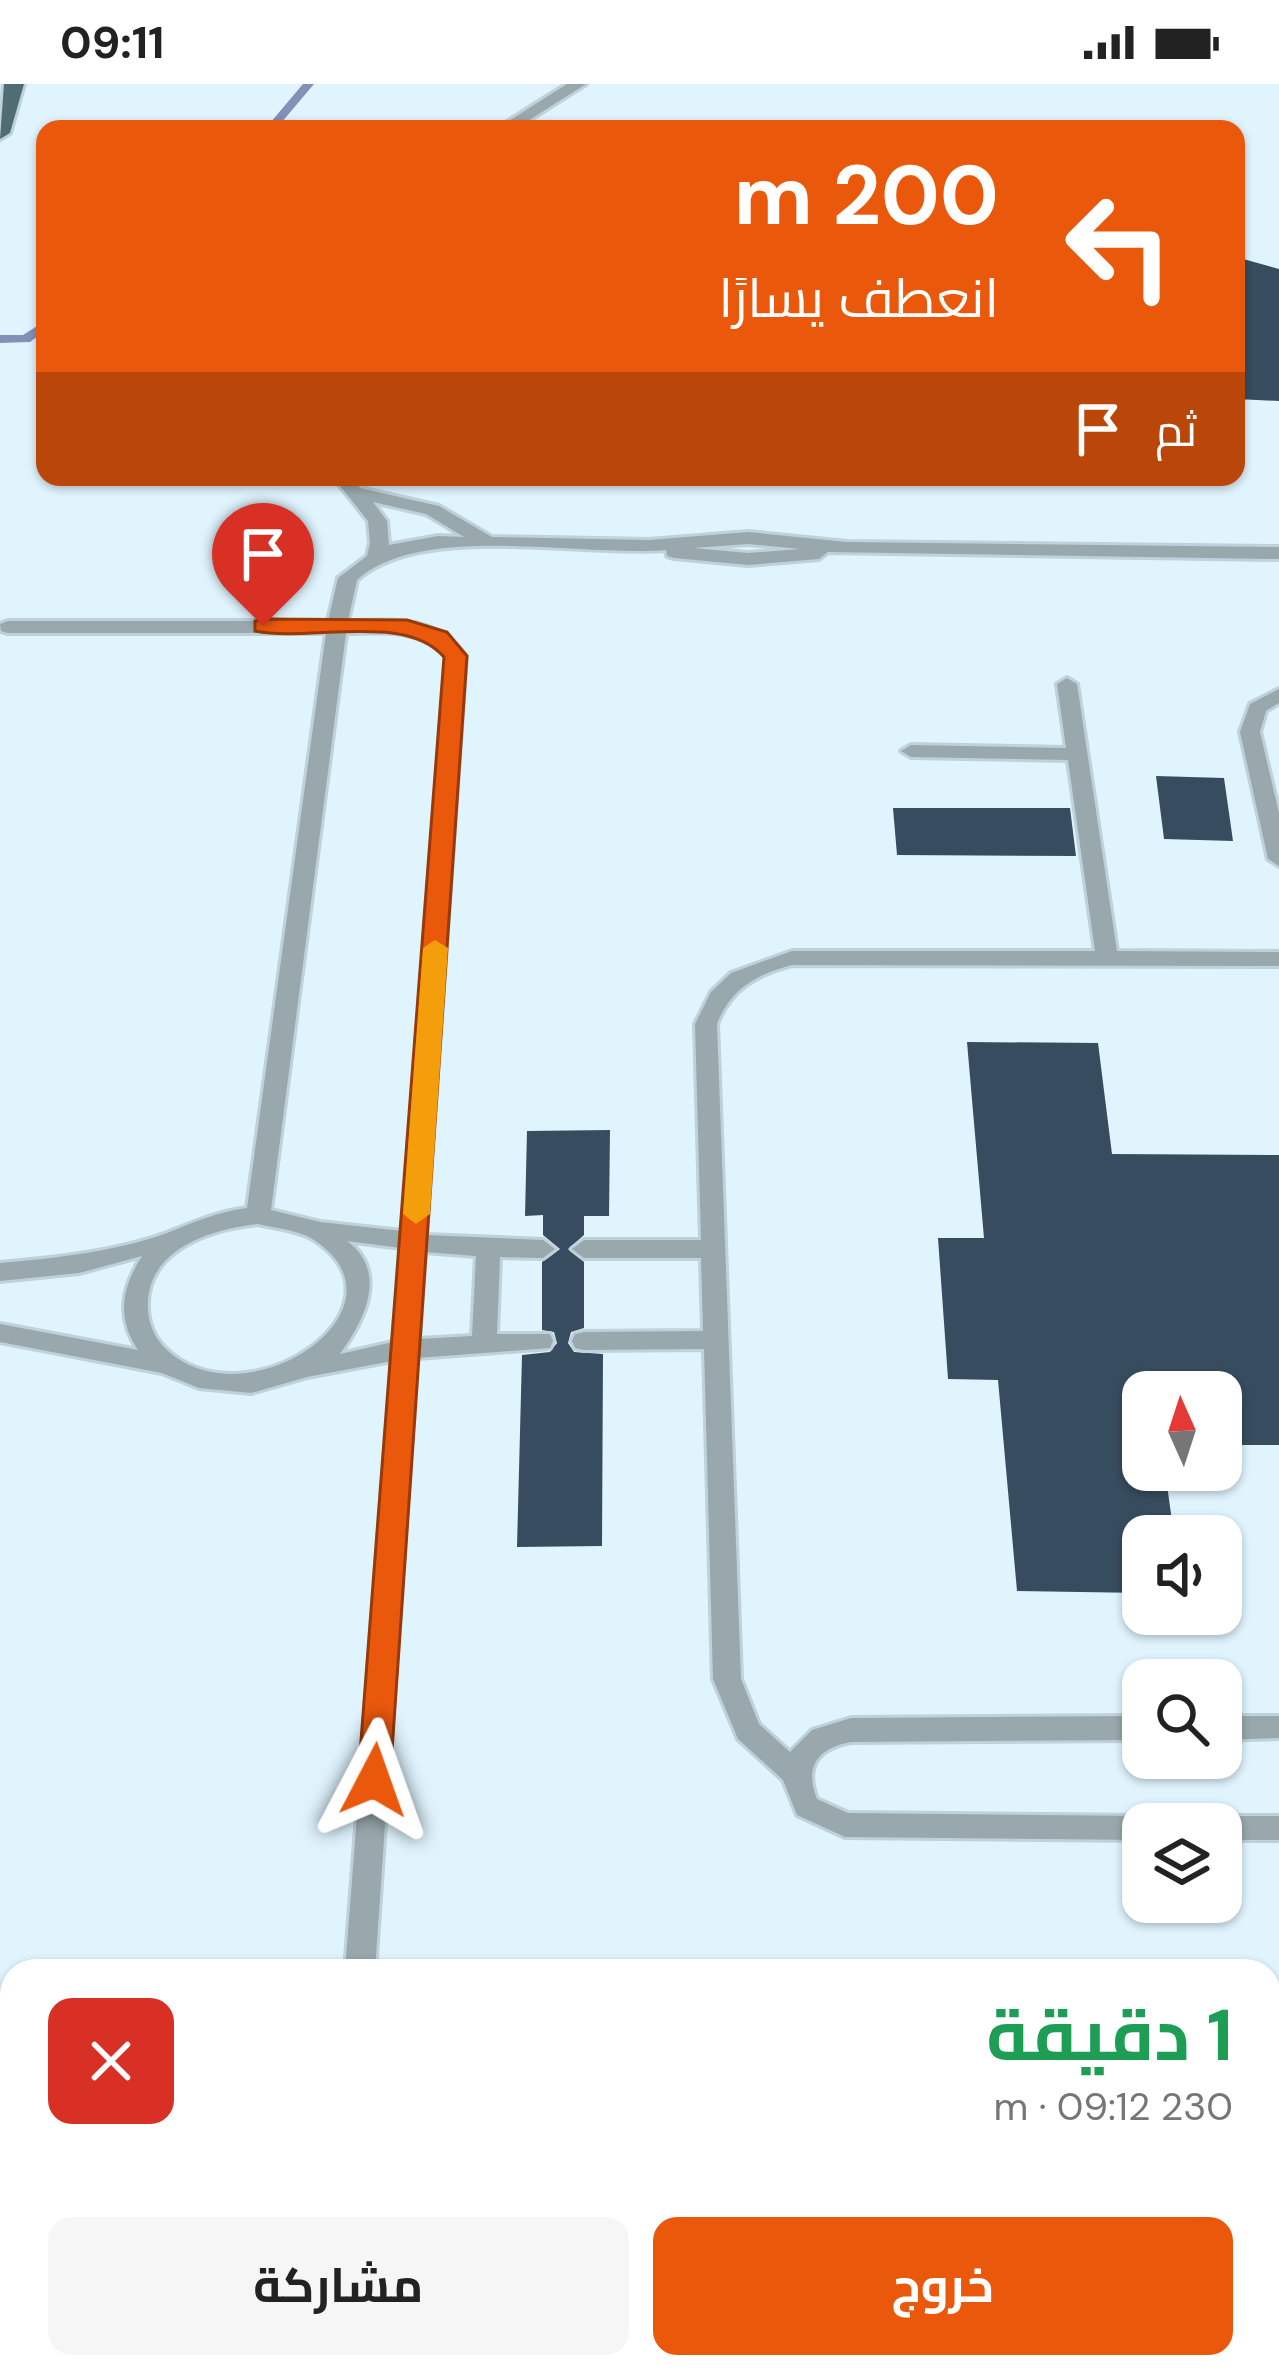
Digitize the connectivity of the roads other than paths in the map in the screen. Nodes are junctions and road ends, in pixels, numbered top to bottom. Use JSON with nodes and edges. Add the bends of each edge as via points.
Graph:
{"nodes":[{"id":1,"x":14,"y":84,"type":"edge"},
{"id":2,"x":578,"y":84,"type":"edge"},
{"id":3,"x":519,"y":120,"type":"edge"},
{"id":4,"x":0,"y":133,"type":"edge"},
{"id":5,"x":351,"y":486,"type":"edge"},
{"id":6,"x":358,"y":493,"type":"junction"},
{"id":7,"x":488,"y":543,"type":"junction"},
{"id":8,"x":1279,"y":554,"type":"edge"},
{"id":9,"x":376,"y":557,"type":"junction"},
{"id":10,"x":8,"y":626,"type":"dead end"},
{"id":11,"x":337,"y":626,"type":"junction"},
{"id":12,"x":1067,"y":684,"type":"dead end"},
{"id":13,"x":1279,"y":695,"type":"edge"},
{"id":14,"x":911,"y":752,"type":"dead end"},
{"id":15,"x":1077,"y":754,"type":"junction"},
{"id":16,"x":1279,"y":860,"type":"edge"},
{"id":17,"x":1107,"y":958,"type":"junction"},
{"id":18,"x":1279,"y":959,"type":"edge"},
{"id":19,"x":258,"y":1215,"type":"junction"},
{"id":20,"x":313,"y":1227,"type":"junction"},
{"id":21,"x":174,"y":1239,"type":"junction"},
{"id":22,"x":414,"y":1244,"type":"junction"},
{"id":23,"x":543,"y":1249,"type":"dead end"},
{"id":24,"x":584,"y":1249,"type":"dead end"},
{"id":25,"x":714,"y":1249,"type":"junction"},
{"id":26,"x":488,"y":1250,"type":"junction"},
{"id":27,"x":0,"y":1272,"type":"edge"},
{"id":28,"x":0,"y":1333,"type":"edge"},
{"id":29,"x":716,"y":1340,"type":"junction"},
{"id":30,"x":542,"y":1341,"type":"dead end"},
{"id":31,"x":584,"y":1341,"type":"dead end"},
{"id":32,"x":484,"y":1342,"type":"junction"},
{"id":33,"x":406,"y":1349,"type":"junction"},
{"id":34,"x":168,"y":1366,"type":"junction"},
{"id":35,"x":295,"y":1373,"type":"junction"},
{"id":36,"x":1242,"y":1727,"type":"edge"},
{"id":37,"x":1279,"y":1727,"type":"edge"},
{"id":38,"x":1122,"y":1728,"type":"edge"},
{"id":39,"x":794,"y":1772,"type":"junction"},
{"id":40,"x":1122,"y":1828,"type":"edge"},
{"id":41,"x":1242,"y":1828,"type":"edge"},
{"id":42,"x":1279,"y":1828,"type":"edge"},
{"id":43,"x":361,"y":1959,"type":"edge"}],
"edges":[{"from":1,"to":4,"type":"main road"},
{"from":2,"to":3,"type":"lane"},
{"from":5,"to":6,"type":"lane"},
{"from":6,"to":7,"type":"lane","via":[[432,510]]},
{"from":6,"to":9,"type":"lane","via":[[382,530]]},
{"from":7,"to":8,"type":"lane","via":[[649,546],[748,559],[847,548]]},
{"from":7,"to":9,"type":"lane","via":[[415,544]]},
{"from":9,"to":11,"type":"lane","via":[[348,578]]},
{"from":10,"to":11,"type":"lane"},
{"from":11,"to":19,"type":"lane"},
{"from":11,"to":22,"type":"lane","via":[[424,631],[456,656]]},
{"from":12,"to":15,"type":"lane"},
{"from":13,"to":16,"type":"lane","via":[[1257,708],[1250,732]]},
{"from":14,"to":15,"type":"lane"},
{"from":15,"to":17,"type":"lane"},
{"from":17,"to":18,"type":"lane"},
{"from":17,"to":25,"type":"lane","via":[[818,956],[770,963],[730,983],[706,1024]]},
{"from":19,"to":20,"type":"lane"},
{"from":19,"to":21,"type":"lane"},
{"from":20,"to":22,"type":"lane"},
{"from":20,"to":35,"type":"lane","via":[[355,1262],[359,1312],[324,1358]]},
{"from":21,"to":27,"type":"lane","via":[[79,1264]]},
{"from":21,"to":34,"type":"lane","via":[[152,1257],[131,1303],[134,1327]]},
{"from":22,"to":26,"type":"lane"},
{"from":22,"to":33,"type":"lane"},
{"from":23,"to":26,"type":"lane"},
{"from":24,"to":25,"type":"lane"},
{"from":25,"to":29,"type":"lane"},
{"from":26,"to":32,"type":"lane"},
{"from":28,"to":34,"type":"lane"},
{"from":29,"to":31,"type":"lane"},
{"from":29,"to":39,"type":"lane","via":[[728,1679],[748,1732]]},
{"from":30,"to":32,"type":"lane"},
{"from":32,"to":33,"type":"lane"},
{"from":33,"to":35,"type":"lane"},
{"from":33,"to":43,"type":"lane"},
{"from":34,"to":35,"type":"lane","via":[[228,1384]]},
{"from":36,"to":37,"type":"lane"},
{"from":38,"to":39,"type":"lane","via":[[851,1730],[812,1741]]},
{"from":39,"to":40,"type":"lane","via":[[807,1807],[845,1825]]},
{"from":41,"to":42,"type":"lane"}]}
